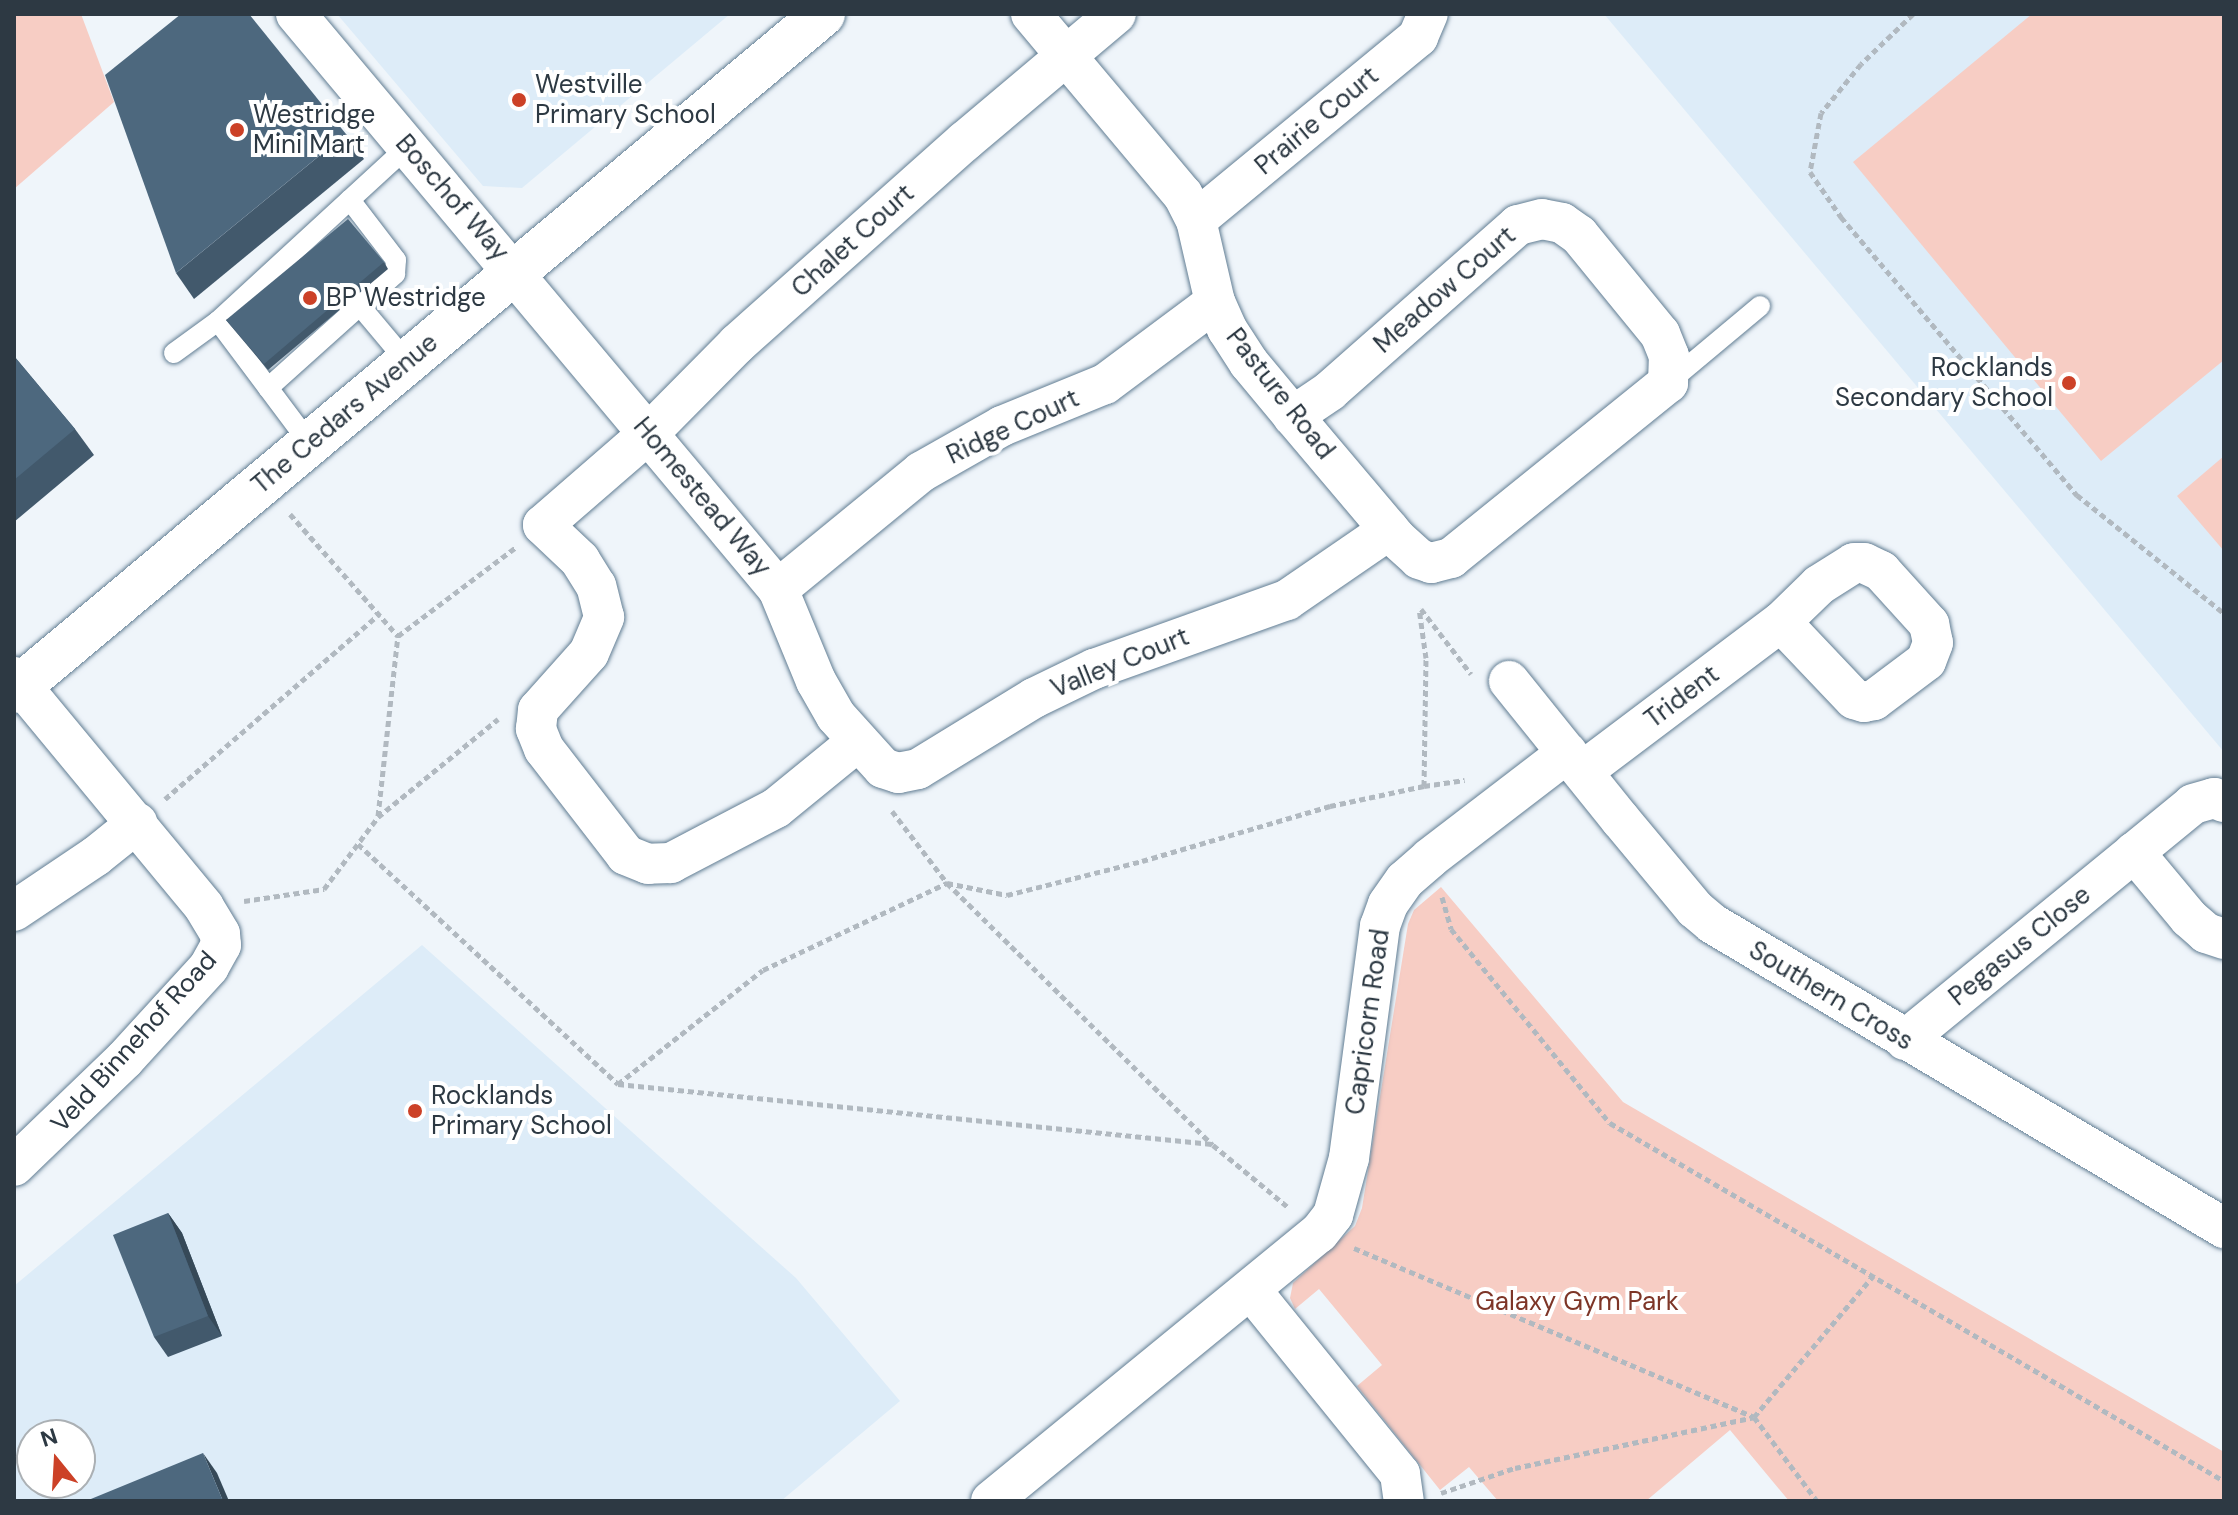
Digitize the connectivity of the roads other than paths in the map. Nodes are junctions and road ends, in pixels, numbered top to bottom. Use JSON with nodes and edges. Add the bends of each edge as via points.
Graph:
{"nodes":[{"id":1,"x":296,"y":14,"type":"edge"},
{"id":2,"x":823,"y":14,"type":"edge"},
{"id":3,"x":1031,"y":14,"type":"edge"},
{"id":4,"x":1116,"y":14,"type":"edge"},
{"id":5,"x":1428,"y":14,"type":"edge"},
{"id":6,"x":1066,"y":56,"type":"junction"},
{"id":7,"x":407,"y":147,"type":"junction"},
{"id":8,"x":350,"y":200,"type":"junction"},
{"id":9,"x":1196,"y":220,"type":"junction"},
{"id":10,"x":515,"y":272,"type":"junction"},
{"id":11,"x":1215,"y":302,"type":"junction"},
{"id":12,"x":360,"y":306,"type":"junction"},
{"id":13,"x":1760,"y":306,"type":"dead end"},
{"id":14,"x":218,"y":321,"type":"junction"},
{"id":15,"x":174,"y":353,"type":"dead end"},
{"id":16,"x":407,"y":362,"type":"junction"},
{"id":17,"x":1668,"y":383,"type":"junction"},
{"id":18,"x":268,"y":388,"type":"junction"},
{"id":19,"x":1293,"y":416,"type":"junction"},
{"id":20,"x":648,"y":434,"type":"junction"},
{"id":21,"x":310,"y":444,"type":"junction"},
{"id":22,"x":1389,"y":530,"type":"junction"},
{"id":23,"x":778,"y":589,"type":"junction"},
{"id":24,"x":1781,"y":622,"type":"dead end"},
{"id":25,"x":1509,"y":681,"type":"dead end"},
{"id":26,"x":16,"y":684,"type":"edge"},
{"id":27,"x":857,"y":742,"type":"junction"},
{"id":28,"x":1575,"y":762,"type":"junction"},
{"id":29,"x":2224,"y":802,"type":"edge"},
{"id":30,"x":137,"y":823,"type":"junction"},
{"id":31,"x":2134,"y":852,"type":"junction"},
{"id":32,"x":14,"y":911,"type":"edge"},
{"id":33,"x":2224,"y":939,"type":"edge"},
{"id":34,"x":1905,"y":1040,"type":"junction"},
{"id":35,"x":14,"y":1166,"type":"edge"},
{"id":36,"x":2224,"y":1228,"type":"edge"},
{"id":37,"x":1251,"y":1290,"type":"junction"},
{"id":38,"x":1418,"y":1499,"type":"edge"},
{"id":39,"x":991,"y":1501,"type":"edge"}],
"edges":[{"from":1,"to":7,"type":"street","name":"Boschof Way"},
{"from":2,"to":10,"type":"street","name":"The Cedars Avenue"},
{"from":3,"to":6,"type":"street","name":"Pasture Road"},
{"from":4,"to":6,"type":"street"},
{"from":5,"to":9,"type":"street","name":"Prairie Court","via":[[1418,37]]},
{"from":6,"to":9,"type":"street","name":"Pasture Road","via":[[1183,195]]},
{"from":6,"to":20,"type":"street","name":"Chalet Court","via":[[737,344]]},
{"from":7,"to":8,"type":"lane"},
{"from":7,"to":10,"type":"street","name":"Boschof Way"},
{"from":8,"to":12,"type":"lane","via":[[397,263],[395,274]]},
{"from":8,"to":14,"type":"lane"},
{"from":9,"to":11,"type":"street","name":"Pasture Road"},
{"from":10,"to":16,"type":"street","name":"The Cedars Avenue"},
{"from":10,"to":20,"type":"street","name":"Homestead Way"},
{"from":11,"to":19,"type":"street","name":"Pasture Road","via":[[1249,363]]},
{"from":11,"to":23,"type":"street","name":"Ridge Court","via":[[1105,384],[1002,426],[921,472]]},
{"from":12,"to":16,"type":"lane"},
{"from":12,"to":18,"type":"lane"},
{"from":13,"to":17,"type":"lane"},
{"from":14,"to":15,"type":"lane"},
{"from":14,"to":18,"type":"lane"},
{"from":16,"to":21,"type":"street","name":"The Cedars Avenue"},
{"from":17,"to":19,"type":"street","name":"Meadow Court","via":[[1669,356],[1660,334],[1579,235],[1562,223],[1542,219],[1518,225],[1330,391]]},
{"from":17,"to":22,"type":"street","via":[[1451,558],[1431,563],[1419,559]]},
{"from":18,"to":21,"type":"lane"},
{"from":19,"to":22,"type":"street","name":"Pasture Road"},
{"from":20,"to":23,"type":"street","name":"Homestead Way"},
{"from":20,"to":27,"type":"street","name":"Chalet Court","via":[[542,528],[580,560],[596,586],[604,617],[589,653],[538,710],[536,729],[544,749],[626,855],[648,864],[671,863],[759,819]]},
{"from":21,"to":26,"type":"street","name":"The Cedars Avenue"},
{"from":22,"to":27,"type":"street","name":"Valley Court","via":[[1287,600],[1094,669],[1034,698],[918,769],[898,773],[883,768]]},
{"from":23,"to":27,"type":"street","name":"Homestead Way","via":[[816,681]]},
{"from":24,"to":28,"type":"street","name":"Trident"},
{"from":25,"to":28,"type":"street","name":"Southern Cross"},
{"from":26,"to":30,"type":"street"},
{"from":28,"to":34,"type":"street","name":"Southern Cross","via":[[1695,909]]},
{"from":28,"to":37,"type":"street","name":"Capricorn Road","via":[[1430,858],[1388,904],[1380,926],[1349,1158],[1333,1215]]},
{"from":29,"to":31,"type":"street","name":"Pegasus Close","via":[[2214,798],[2193,804]]},
{"from":30,"to":32,"type":"street"},
{"from":30,"to":35,"type":"street","name":"Veld Binnehof Road","via":[[204,907],[221,945],[209,967],[125,1059]]},
{"from":31,"to":33,"type":"street","via":[[2189,918],[2206,933]]},
{"from":31,"to":34,"type":"street","name":"Pegasus Close"},
{"from":34,"to":36,"type":"street","name":"Southern Cross"},
{"from":37,"to":38,"type":"street"},
{"from":37,"to":39,"type":"street","name":"Capricorn Road"}]}
